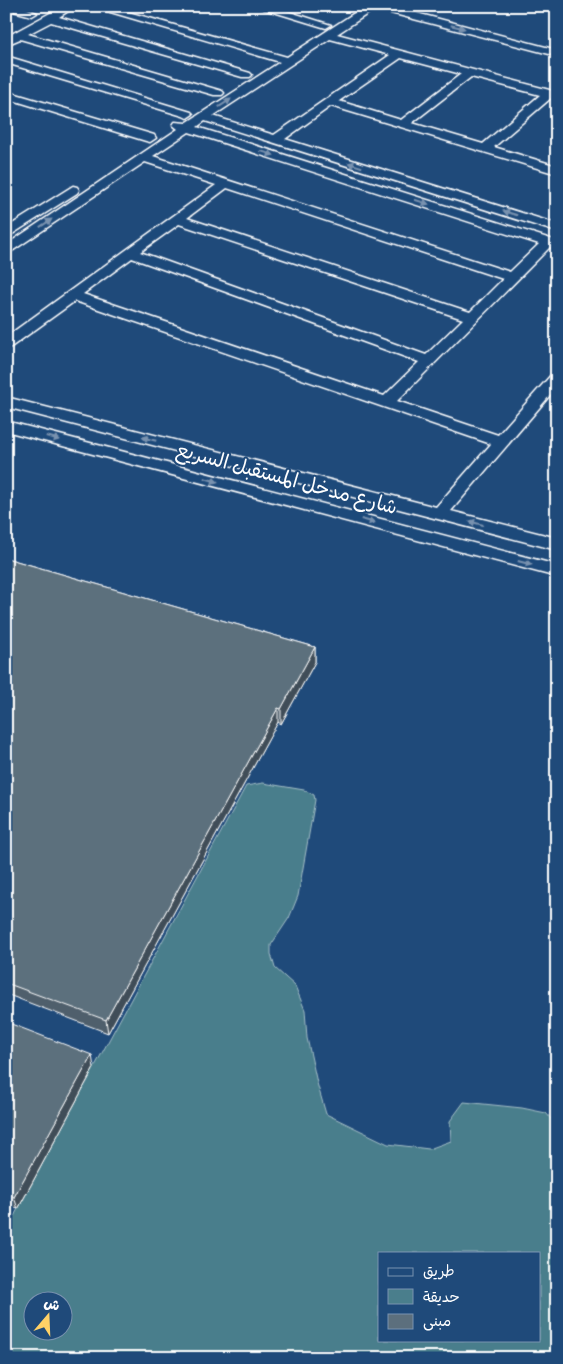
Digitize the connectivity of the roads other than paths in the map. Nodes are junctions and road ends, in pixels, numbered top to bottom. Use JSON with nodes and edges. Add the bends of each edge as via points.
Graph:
{"nodes":[{"id":1,"x":9,"y":6,"type":"edge"},
{"id":2,"x":44,"y":6,"type":"edge"},
{"id":3,"x":71,"y":6,"type":"edge"},
{"id":4,"x":95,"y":6,"type":"edge"},
{"id":5,"x":259,"y":6,"type":"edge"},
{"id":6,"x":354,"y":6,"type":"edge"},
{"id":7,"x":372,"y":6,"type":"edge"},
{"id":8,"x":376,"y":6,"type":"edge"},
{"id":9,"x":420,"y":6,"type":"edge"},
{"id":10,"x":32,"y":13,"type":"junction"},
{"id":11,"x":50,"y":18,"type":"junction"},
{"id":12,"x":15,"y":22,"type":"dead end"},
{"id":13,"x":327,"y":30,"type":"junction"},
{"id":14,"x":530,"y":34,"type":"dead end"},
{"id":15,"x":19,"y":35,"type":"junction"},
{"id":16,"x":6,"y":42,"type":"edge"},
{"id":17,"x":557,"y":53,"type":"edge"},
{"id":18,"x":399,"y":54,"type":"junction"},
{"id":19,"x":275,"y":57,"type":"junction"},
{"id":20,"x":6,"y":59,"type":"edge"},
{"id":21,"x":289,"y":61,"type":"junction"},
{"id":22,"x":469,"y":73,"type":"junction"},
{"id":23,"x":246,"y":75,"type":"junction"},
{"id":24,"x":218,"y":93,"type":"junction"},
{"id":25,"x":6,"y":94,"type":"edge"},
{"id":26,"x":552,"y":95,"type":"edge"},
{"id":27,"x":330,"y":102,"type":"junction"},
{"id":28,"x":187,"y":114,"type":"junction"},
{"id":29,"x":203,"y":117,"type":"junction"},
{"id":30,"x":173,"y":123,"type":"junction"},
{"id":31,"x":403,"y":124,"type":"junction"},
{"id":32,"x":187,"y":128,"type":"junction"},
{"id":33,"x":150,"y":138,"type":"junction"},
{"id":34,"x":275,"y":140,"type":"junction"},
{"id":35,"x":485,"y":149,"type":"junction"},
{"id":36,"x":143,"y":157,"type":"junction"},
{"id":37,"x":102,"y":170,"type":"dead end"},
{"id":38,"x":557,"y":170,"type":"edge"},
{"id":39,"x":86,"y":181,"type":"dead end"},
{"id":40,"x":224,"y":184,"type":"junction"},
{"id":41,"x":177,"y":219,"type":"junction"},
{"id":42,"x":557,"y":228,"type":"edge"},
{"id":43,"x":9,"y":229,"type":"edge"},
{"id":44,"x":30,"y":234,"type":"junction"},
{"id":45,"x":552,"y":243,"type":"edge"},
{"id":46,"x":9,"y":246,"type":"edge"},
{"id":47,"x":130,"y":253,"type":"junction"},
{"id":48,"x":512,"y":277,"type":"junction"},
{"id":49,"x":72,"y":295,"type":"junction"},
{"id":50,"x":472,"y":317,"type":"junction"},
{"id":51,"x":6,"y":344,"type":"edge"},
{"id":52,"x":429,"y":361,"type":"junction"},
{"id":53,"x":557,"y":377,"type":"edge"},
{"id":54,"x":6,"y":402,"type":"edge"},
{"id":55,"x":386,"y":403,"type":"junction"},
{"id":56,"x":6,"y":426,"type":"edge"},
{"id":57,"x":499,"y":441,"type":"junction"},
{"id":58,"x":330,"y":486,"type":"junction"},
{"id":59,"x":317,"y":508,"type":"junction"},
{"id":60,"x":439,"y":514,"type":"junction"},
{"id":61,"x":557,"y":544,"type":"edge"},
{"id":62,"x":557,"y":571,"type":"edge"}],
"edges":[{"from":1,"to":10,"type":"street"},
{"from":2,"to":10,"type":"street"},
{"from":3,"to":11,"type":"street"},
{"from":4,"to":19,"type":"street"},
{"from":5,"to":13,"type":"street"},
{"from":6,"to":13,"type":"street"},
{"from":7,"to":13,"type":"street"},
{"from":8,"to":17,"type":"street","one_way":true},
{"from":9,"to":14,"type":"street"},
{"from":10,"to":12,"type":"street"},
{"from":11,"to":15,"type":"street"},
{"from":11,"to":23,"type":"street"},
{"from":13,"to":18,"type":"street"},
{"from":13,"to":19,"type":"street"},
{"from":13,"to":21,"type":"street"},
{"from":15,"to":16,"type":"street"},
{"from":15,"to":24,"type":"street"},
{"from":18,"to":22,"type":"street"},
{"from":18,"to":27,"type":"street"},
{"from":19,"to":21,"type":"street"},
{"from":19,"to":23,"type":"street"},
{"from":20,"to":28,"type":"street"},
{"from":29,"to":21,"type":"street","one_way":true},
{"from":22,"to":26,"type":"street"},
{"from":22,"to":31,"type":"street"},
{"from":23,"to":24,"type":"street"},
{"from":24,"to":28,"type":"street"},
{"from":25,"to":33,"type":"street"},
{"from":26,"to":35,"type":"street"},
{"from":27,"to":31,"type":"street"},
{"from":27,"to":34,"type":"street"},
{"from":28,"to":30,"type":"street"},
{"from":29,"to":32,"type":"street"},
{"from":29,"to":34,"type":"street"},
{"from":30,"to":32,"type":"street"},
{"from":30,"to":33,"type":"street"},
{"from":31,"to":35,"type":"street"},
{"from":32,"to":36,"type":"street"},
{"from":32,"to":45,"type":"street","one_way":true},
{"from":33,"to":37,"type":"street"},
{"from":42,"to":34,"type":"street","one_way":true},
{"from":35,"to":38,"type":"street"},
{"from":36,"to":40,"type":"street"},
{"from":44,"to":36,"type":"street","one_way":true},
{"from":39,"to":43,"type":"street"},
{"from":40,"to":41,"type":"street"},
{"from":40,"to":48,"type":"street"},
{"from":41,"to":47,"type":"street"},
{"from":41,"to":50,"type":"street"},
{"from":43,"to":44,"type":"street"},
{"from":44,"to":46,"type":"street"},
{"from":45,"to":48,"type":"street"},
{"from":47,"to":49,"type":"street"},
{"from":47,"to":52,"type":"street"},
{"from":48,"to":50,"type":"street"},
{"from":49,"to":51,"type":"street"},
{"from":49,"to":55,"type":"street"},
{"from":50,"to":52,"type":"street"},
{"from":52,"to":55,"type":"street"},
{"from":53,"to":57,"type":"street"},
{"from":58,"to":54,"type":"street","name":"شارع مدخل المستقبل السريع","one_way":true},
{"from":55,"to":57,"type":"street"},
{"from":56,"to":59,"type":"street","name":"شارع مدخل المستقبل السريع","one_way":true},
{"from":57,"to":60,"type":"street"},
{"from":58,"to":59,"type":"street"},
{"from":58,"to":60,"type":"street","name":"شارع مدخل المستقبل السريع"},
{"from":59,"to":62,"type":"street","name":"شارع مدخل المستقبل السريع","one_way":true},
{"from":61,"to":60,"type":"street","name":"شارع مدخل المستقبل السريع","one_way":true}]}
